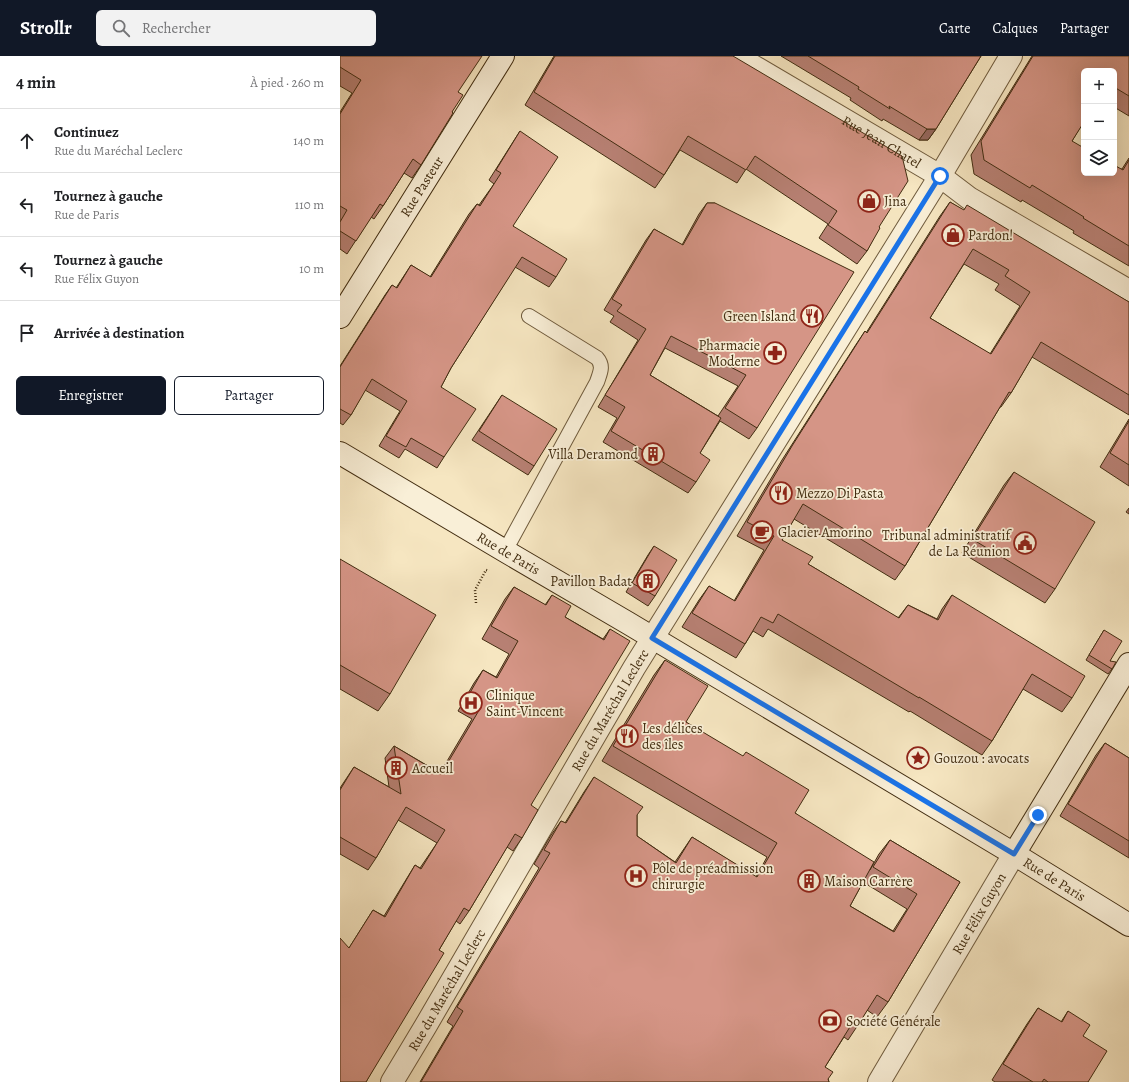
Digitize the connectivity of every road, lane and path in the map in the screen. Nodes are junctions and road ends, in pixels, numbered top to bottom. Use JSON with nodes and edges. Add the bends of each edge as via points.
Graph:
{"nodes":[{"id":1,"x":503,"y":56,"type":"edge"},
{"id":2,"x":736,"y":56,"type":"edge"},
{"id":3,"x":1011,"y":56,"type":"edge"},
{"id":4,"x":940,"y":176,"type":"junction"},
{"id":5,"x":1129,"y":291,"type":"edge"},
{"id":6,"x":529,"y":316,"type":"dead end"},
{"id":7,"x":340,"y":317,"type":"edge"},
{"id":8,"x":340,"y":453,"type":"edge"},
{"id":9,"x":505,"y":551,"type":"junction"},
{"id":10,"x":493,"y":572,"type":"dead end"},
{"id":11,"x":476,"y":603,"type":"dead end"},
{"id":12,"x":652,"y":638,"type":"junction"},
{"id":13,"x":1129,"y":664,"type":"edge"},
{"id":14,"x":1014,"y":854,"type":"junction"},
{"id":15,"x":1129,"y":925,"type":"edge"},
{"id":16,"x":392,"y":1082,"type":"edge"},
{"id":17,"x":879,"y":1082,"type":"edge"}],
"edges":[{"from":1,"to":7,"type":"street","name":"Rue Pasteur"},
{"from":2,"to":4,"type":"street","name":"Rue Jean Chatel"},
{"from":3,"to":4,"type":"street","name":"Rue du Maréchal Leclerc"},
{"from":4,"to":5,"type":"street","name":"Rue Jean Chatel","via":[[969,198]]},
{"from":4,"to":12,"type":"street","name":"Rue du Maréchal Leclerc"},
{"from":6,"to":9,"type":"lane","via":[[597,358],[601,371]]},
{"from":8,"to":9,"type":"street","name":"Rue de Paris"},
{"from":9,"to":12,"type":"street","name":"Rue de Paris"},
{"from":10,"to":11,"type":"path","via":[[486,570],[475,590]]},
{"from":12,"to":14,"type":"street","name":"Rue de Paris"},
{"from":12,"to":16,"type":"street","name":"Rue du Maréchal Leclerc"},
{"from":13,"to":14,"type":"street","name":"Rue Félix Guyon"},
{"from":14,"to":15,"type":"street","name":"Rue de Paris"},
{"from":14,"to":17,"type":"street","name":"Rue Félix Guyon"}]}
